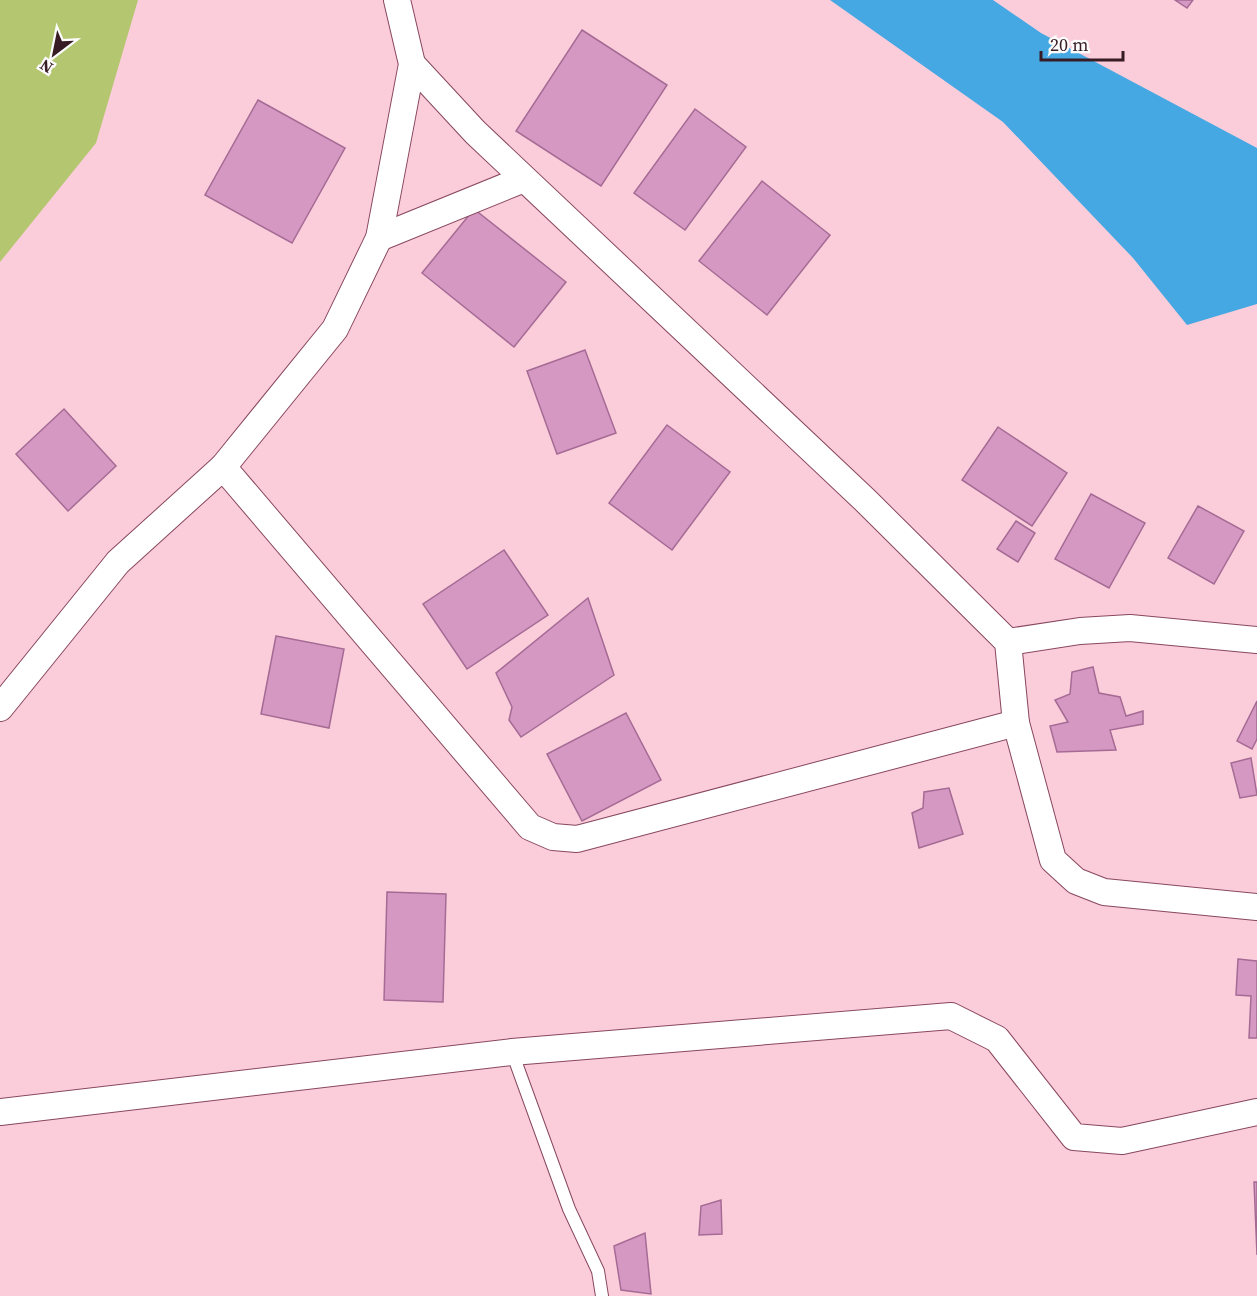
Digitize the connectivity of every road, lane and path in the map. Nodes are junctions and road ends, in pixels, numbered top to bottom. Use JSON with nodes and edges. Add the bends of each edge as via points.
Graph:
{"nodes":[{"id":1,"x":397,"y":0,"type":"edge"},
{"id":2,"x":412,"y":64,"type":"junction"},
{"id":3,"x":524,"y":179,"type":"junction"},
{"id":4,"x":380,"y":238,"type":"junction"},
{"id":5,"x":223,"y":467,"type":"junction"},
{"id":6,"x":1257,"y":640,"type":"edge"},
{"id":7,"x":1008,"y":642,"type":"junction"},
{"id":8,"x":0,"y":708,"type":"edge"},
{"id":9,"x":1016,"y":723,"type":"junction"},
{"id":10,"x":1257,"y":906,"type":"edge"},
{"id":11,"x":512,"y":1052,"type":"junction"},
{"id":12,"x":0,"y":1112,"type":"edge"},
{"id":13,"x":1257,"y":1113,"type":"edge"},
{"id":14,"x":602,"y":1296,"type":"edge"}],
"edges":[{"from":1,"to":2,"type":"street"},
{"from":2,"to":3,"type":"street"},
{"from":2,"to":4,"type":"street"},
{"from":3,"to":4,"type":"street"},
{"from":3,"to":7,"type":"street","via":[[857,492]]},
{"from":4,"to":5,"type":"street","via":[[335,329]]},
{"from":5,"to":8,"type":"street","via":[[118,562]]},
{"from":5,"to":9,"type":"street","via":[[530,827],[553,837],[577,839]]},
{"from":6,"to":7,"type":"street","via":[[1130,628]]},
{"from":7,"to":9,"type":"street"},
{"from":9,"to":10,"type":"street","via":[[1053,860],[1076,881],[1104,892]]},
{"from":11,"to":12,"type":"street"},
{"from":11,"to":13,"type":"street","via":[[951,1016],[997,1039],[1074,1137],[1122,1140]]},
{"from":11,"to":14,"type":"lane","via":[[569,1209],[598,1271]]}]}
